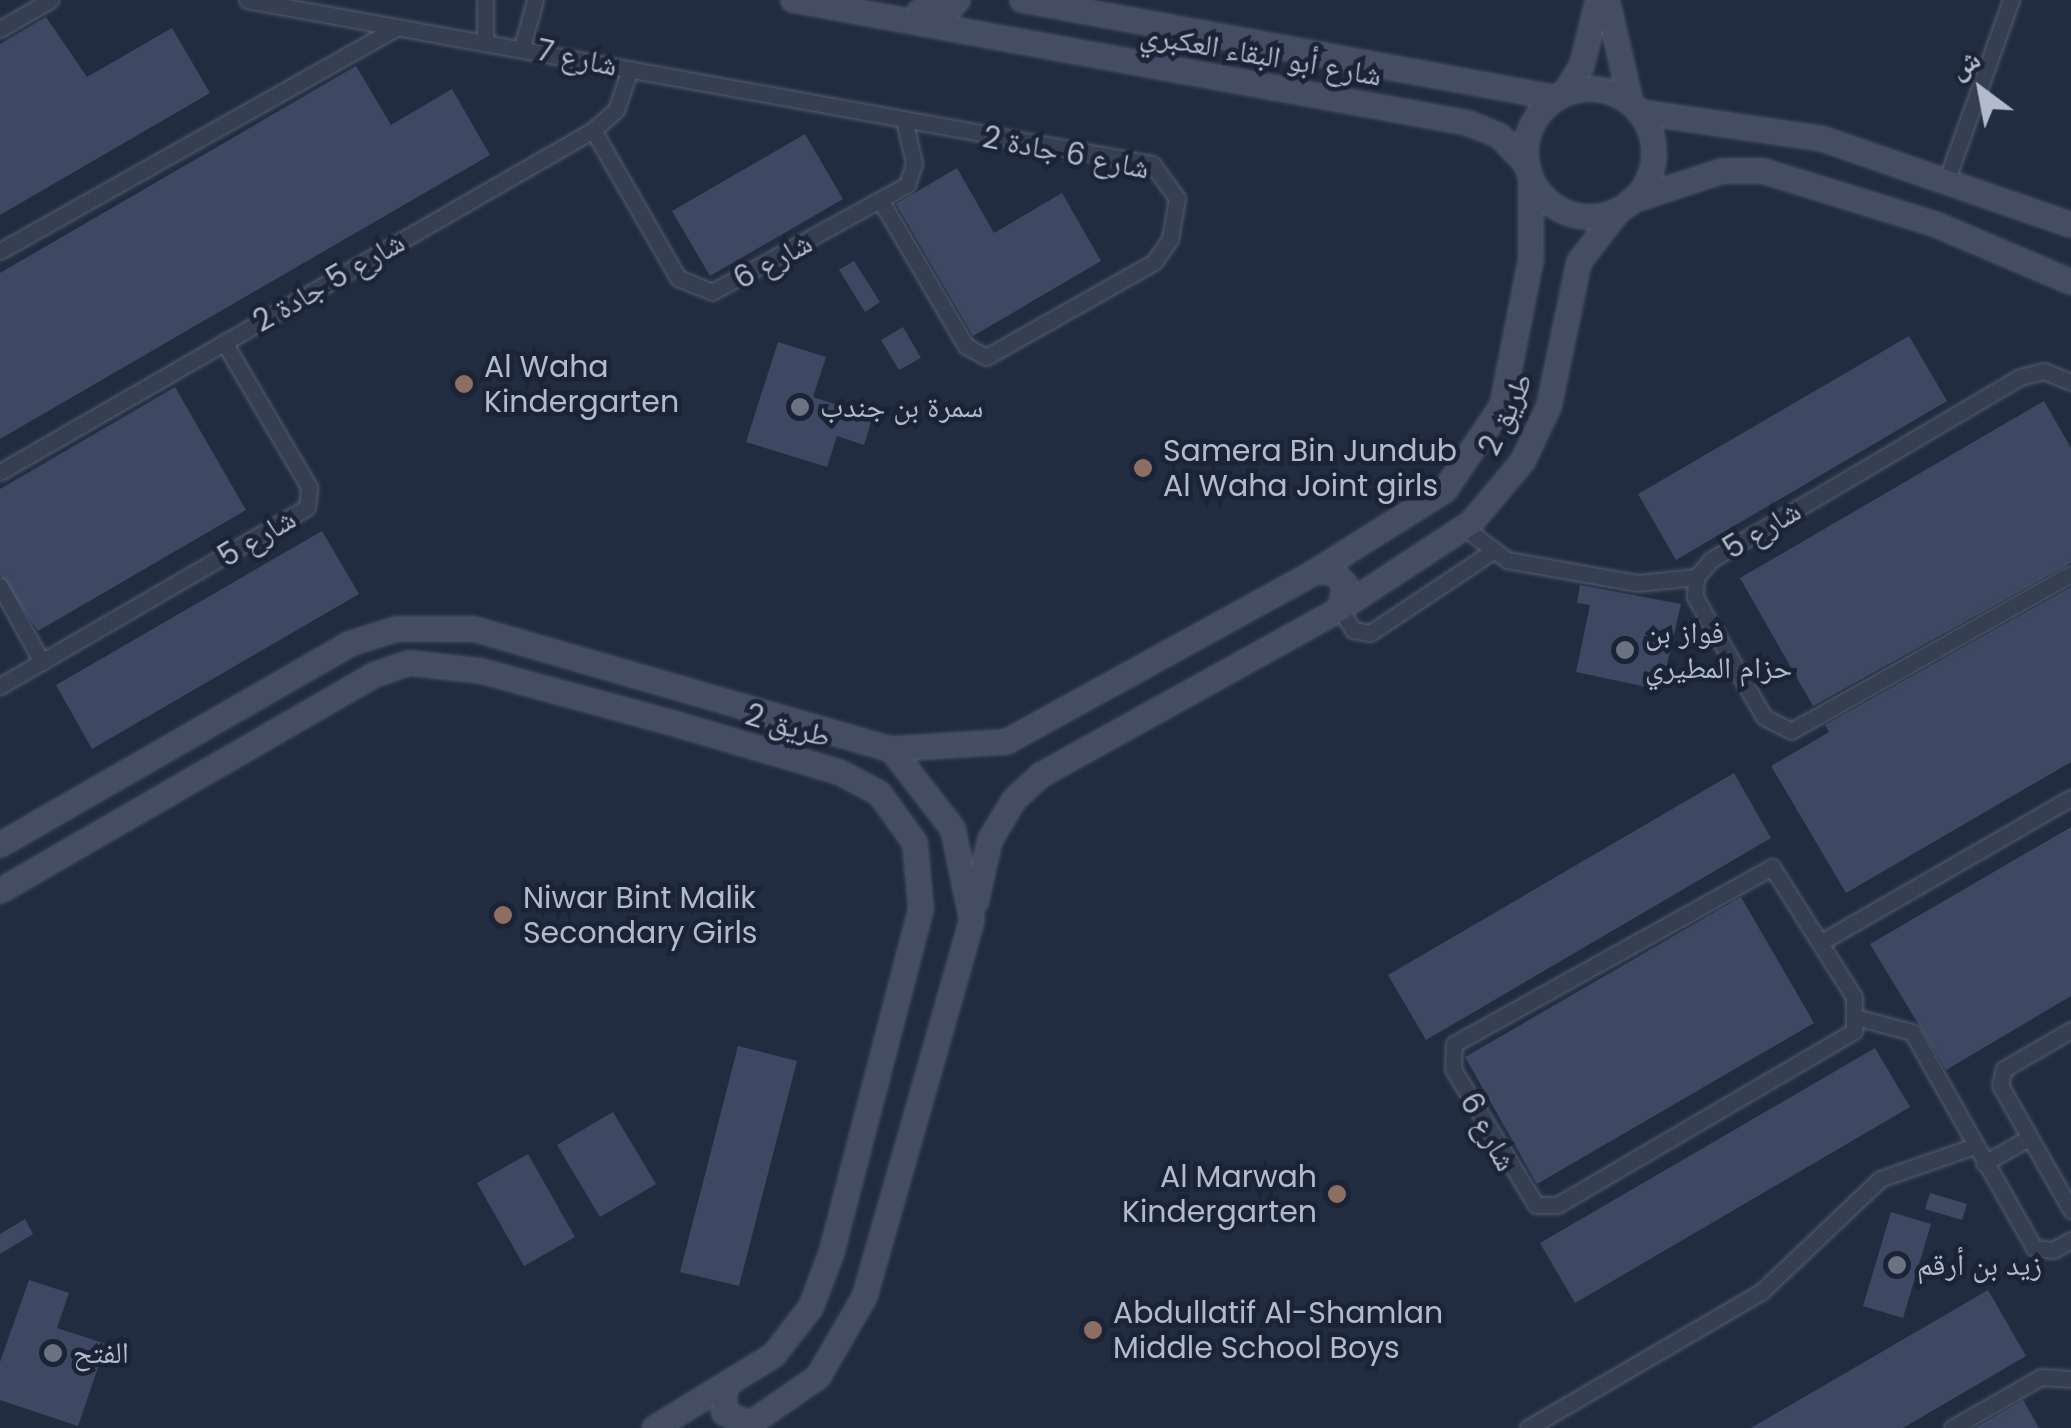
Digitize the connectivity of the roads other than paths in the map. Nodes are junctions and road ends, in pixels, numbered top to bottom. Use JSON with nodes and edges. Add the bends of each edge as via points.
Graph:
{"nodes":[{"id":1,"x":50,"y":0,"type":"edge"},
{"id":2,"x":247,"y":0,"type":"edge"},
{"id":3,"x":486,"y":0,"type":"edge"},
{"id":4,"x":535,"y":0,"type":"edge"},
{"id":5,"x":793,"y":0,"type":"edge"},
{"id":6,"x":852,"y":0,"type":"edge"},
{"id":7,"x":958,"y":0,"type":"edge"},
{"id":8,"x":1022,"y":0,"type":"edge"},
{"id":9,"x":1598,"y":0,"type":"edge"},
{"id":10,"x":1607,"y":0,"type":"edge"},
{"id":11,"x":2011,"y":0,"type":"edge"},
{"id":12,"x":396,"y":28,"type":"junction"},
{"id":13,"x":0,"y":29,"type":"edge"},
{"id":14,"x":485,"y":42,"type":"junction"},
{"id":15,"x":522,"y":47,"type":"junction"},
{"id":16,"x":630,"y":69,"type":"junction"},
{"id":17,"x":1560,"y":96,"type":"junction"},
{"id":18,"x":1635,"y":108,"type":"junction"},
{"id":19,"x":905,"y":124,"type":"junction"},
{"id":20,"x":593,"y":130,"type":"junction"},
{"id":21,"x":1529,"y":172,"type":"junction"},
{"id":22,"x":1948,"y":176,"type":"junction"},
{"id":23,"x":881,"y":201,"type":"junction"},
{"id":24,"x":1626,"y":205,"type":"junction"},
{"id":25,"x":2071,"y":224,"type":"edge"},
{"id":26,"x":0,"y":251,"type":"edge"},
{"id":27,"x":2071,"y":282,"type":"edge"},
{"id":28,"x":224,"y":342,"type":"junction"},
{"id":29,"x":2071,"y":382,"type":"edge"},
{"id":30,"x":0,"y":472,"type":"edge"},
{"id":31,"x":1466,"y":528,"type":"junction"},
{"id":32,"x":1490,"y":553,"type":"junction"},
{"id":33,"x":1315,"y":572,"type":"junction"},
{"id":34,"x":2071,"y":574,"type":"edge"},
{"id":35,"x":1696,"y":577,"type":"junction"},
{"id":36,"x":0,"y":586,"type":"edge"},
{"id":37,"x":1340,"y":609,"type":"junction"},
{"id":38,"x":349,"y":644,"type":"junction"},
{"id":39,"x":42,"y":662,"type":"junction"},
{"id":40,"x":0,"y":686,"type":"edge"},
{"id":41,"x":683,"y":686,"type":"junction"},
{"id":42,"x":1081,"y":702,"type":"junction"},
{"id":43,"x":776,"y":713,"type":"junction"},
{"id":44,"x":305,"y":714,"type":"junction"},
{"id":45,"x":669,"y":722,"type":"junction"},
{"id":46,"x":1102,"y":740,"type":"junction"},
{"id":47,"x":890,"y":749,"type":"junction"},
{"id":48,"x":762,"y":750,"type":"junction"},
{"id":49,"x":2071,"y":798,"type":"edge"},
{"id":50,"x":0,"y":845,"type":"edge"},
{"id":51,"x":0,"y":891,"type":"edge"},
{"id":52,"x":972,"y":920,"type":"junction"},
{"id":53,"x":1823,"y":940,"type":"junction"},
{"id":54,"x":902,"y":1003,"type":"junction"},
{"id":55,"x":943,"y":1013,"type":"junction"},
{"id":56,"x":1859,"y":1018,"type":"junction"},
{"id":57,"x":2071,"y":1030,"type":"edge"},
{"id":58,"x":876,"y":1096,"type":"junction"},
{"id":59,"x":917,"y":1109,"type":"junction"},
{"id":60,"x":2027,"y":1140,"type":"junction"},
{"id":61,"x":1974,"y":1146,"type":"junction"},
{"id":62,"x":1984,"y":1163,"type":"junction"},
{"id":63,"x":2071,"y":1210,"type":"edge"},
{"id":64,"x":2071,"y":1240,"type":"edge"},
{"id":65,"x":2071,"y":1379,"type":"edge"},
{"id":66,"x":724,"y":1388,"type":"junction"},
{"id":67,"x":747,"y":1426,"type":"edge"},
{"id":68,"x":655,"y":1428,"type":"edge"},
{"id":69,"x":1528,"y":1428,"type":"edge"},
{"id":70,"x":1952,"y":1428,"type":"edge"}],
"edges":[{"from":1,"to":13,"type":"street"},
{"from":2,"to":12,"type":"street","name":"شارع 7"},
{"from":3,"to":14,"type":"street"},
{"from":4,"to":15,"type":"street"},
{"from":5,"to":21,"type":"street","name":"شارع أبو البقاء العكبري","via":[[1468,123],[1500,136]]},
{"from":6,"to":7,"type":"street","via":[[929,13],[945,13]]},
{"from":8,"to":17,"type":"street","name":"شارع أبو البقاء العكبري"},
{"from":9,"to":17,"type":"street","via":[[1582,66]]},
{"from":10,"to":18,"type":"street"},
{"from":11,"to":22,"type":"street"},
{"from":12,"to":14,"type":"street","name":"شارع 7"},
{"from":12,"to":26,"type":"street"},
{"from":14,"to":15,"type":"street","name":"شارع 7"},
{"from":15,"to":16,"type":"street","name":"شارع 7"},
{"from":16,"to":19,"type":"street","name":"شارع 7"},
{"from":16,"to":20,"type":"street","name":"شارع 5 جادة 2","via":[[616,110]]},
{"from":17,"to":18,"type":"street","via":[[1599,89]]},
{"from":17,"to":21,"type":"street","via":[[1529,132]]},
{"from":18,"to":22,"type":"street","via":[[1824,139]]},
{"from":18,"to":24,"type":"street","via":[[1654,161]]},
{"from":19,"to":23,"type":"street","name":"شارع 6","via":[[912,176]]},
{"from":19,"to":23,"type":"street","name":"شارع 6 جادة 2","via":[[1152,164],[1175,186],[1175,222],[1164,249],[1140,273],[986,356],[966,346]]},
{"from":20,"to":23,"type":"street","name":"شارع 6","via":[[678,278],[704,292],[724,288]]},
{"from":20,"to":28,"type":"street","name":"شارع 5 جادة 2"},
{"from":21,"to":24,"type":"street","via":[[1566,213]]},
{"from":21,"to":33,"type":"street","name":"طريق 2","via":[[1531,260],[1502,406],[1485,440],[1419,512]]},
{"from":22,"to":25,"type":"street"},
{"from":24,"to":27,"type":"street","via":[[1722,171],[1763,171],[1937,225]]},
{"from":24,"to":31,"type":"street","name":"طريق 2","via":[[1579,262],[1566,347],[1529,448]]},
{"from":28,"to":30,"type":"street","name":"شارع 5 جادة 2"},
{"from":28,"to":39,"type":"street","name":"شارع 5","via":[[309,487],[307,508]]},
{"from":29,"to":35,"type":"street","name":"شارع 5","via":[[2044,372],[2020,376],[1710,560]]},
{"from":31,"to":32,"type":"street"},
{"from":31,"to":37,"type":"street","name":"طريق 2"},
{"from":32,"to":35,"type":"street","via":[[1638,583]]},
{"from":32,"to":37,"type":"street","via":[[1370,633],[1353,630]]},
{"from":33,"to":37,"type":"street","via":[[1333,572],[1345,584]]},
{"from":33,"to":42,"type":"street","name":"طريق 2"},
{"from":34,"to":35,"type":"street","name":"شارع 5","via":[[1791,731],[1764,717],[1698,607]]},
{"from":36,"to":39,"type":"street"},
{"from":37,"to":46,"type":"street","name":"طريق 2"},
{"from":38,"to":41,"type":"street","name":"طريق 2","via":[[397,629],[474,630]]},
{"from":38,"to":44,"type":"street","via":[[347,655],[300,692]]},
{"from":38,"to":50,"type":"street","name":"طريق 2"},
{"from":39,"to":40,"type":"street","name":"شارع 5"},
{"from":41,"to":43,"type":"street","name":"طريق 2"},
{"from":41,"to":45,"type":"street","via":[[689,711]]},
{"from":42,"to":46,"type":"street","via":[[1082,735]]},
{"from":42,"to":47,"type":"street","name":"طريق 2","via":[[993,746]]},
{"from":43,"to":47,"type":"street","name":"طريق 2"},
{"from":43,"to":48,"type":"street","via":[[753,726]]},
{"from":44,"to":45,"type":"street","name":"طريق 2","via":[[374,675],[428,664]]},
{"from":44,"to":51,"type":"street","name":"طريق 2"},
{"from":45,"to":48,"type":"street","name":"طريق 2"},
{"from":46,"to":52,"type":"street","name":"طريق 2","via":[[1014,800],[990,840]]},
{"from":47,"to":52,"type":"street","name":"طريق 2","via":[[953,829]]},
{"from":48,"to":54,"type":"street","name":"طريق 2","via":[[863,781],[908,827],[923,875]]},
{"from":49,"to":53,"type":"street"},
{"from":52,"to":55,"type":"street","name":"طريق 2"},
{"from":53,"to":56,"type":"street","name":"شارع 6"},
{"from":53,"to":56,"type":"street","name":"شارع 6","via":[[1780,872],[1756,871],[1460,1038],[1450,1052],[1453,1069],[1522,1192],[1544,1206],[1846,1041]]},
{"from":54,"to":55,"type":"street","via":[[920,1022]]},
{"from":54,"to":58,"type":"street","name":"طريق 2"},
{"from":55,"to":59,"type":"street","name":"طريق 2"},
{"from":56,"to":61,"type":"street","via":[[1912,1032]]},
{"from":57,"to":60,"type":"street","via":[[2000,1076]]},
{"from":58,"to":59,"type":"street","via":[[897,1085]]},
{"from":58,"to":66,"type":"street","name":"طريق 2","via":[[811,1307],[774,1356]]},
{"from":59,"to":67,"type":"street","name":"طريق 2","via":[[891,1216],[844,1340],[818,1376]]},
{"from":60,"to":62,"type":"street"},
{"from":60,"to":63,"type":"street"},
{"from":61,"to":62,"type":"street"},
{"from":61,"to":69,"type":"street","via":[[1880,1179],[1760,1292]]},
{"from":62,"to":64,"type":"street","via":[[2034,1248],[2053,1250]]},
{"from":65,"to":70,"type":"street","via":[[2042,1377]]},
{"from":66,"to":67,"type":"street","via":[[724,1413]]},
{"from":66,"to":68,"type":"street","name":"طريق 2"}]}
